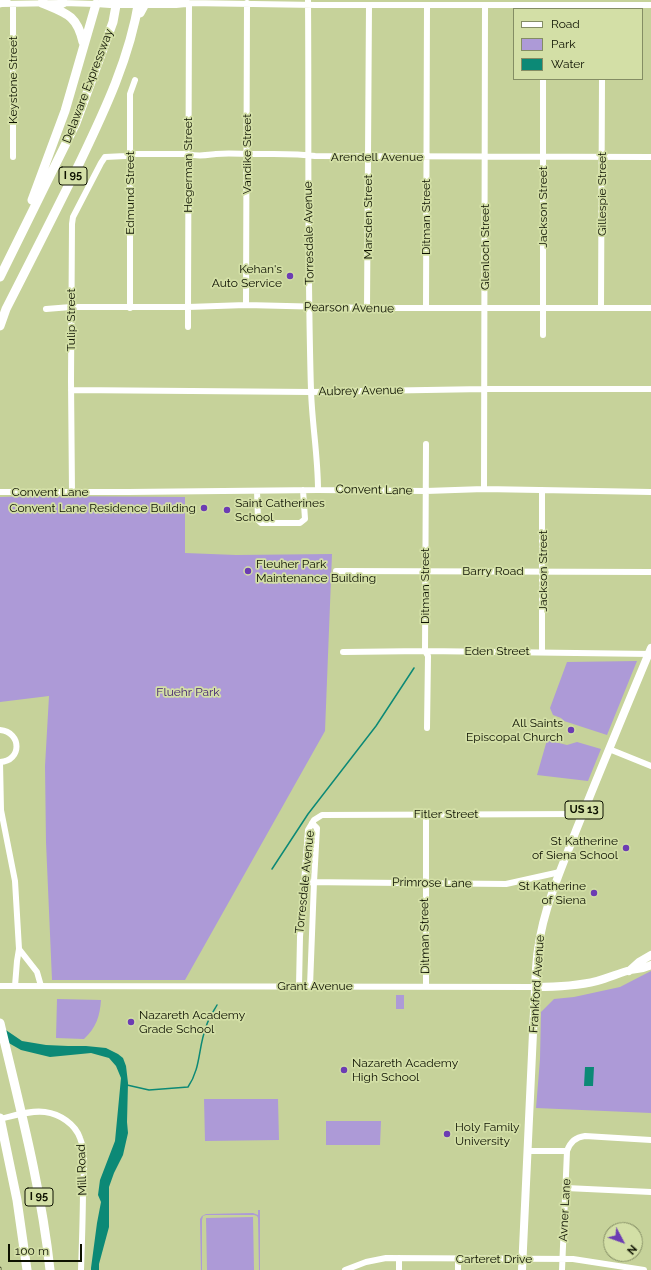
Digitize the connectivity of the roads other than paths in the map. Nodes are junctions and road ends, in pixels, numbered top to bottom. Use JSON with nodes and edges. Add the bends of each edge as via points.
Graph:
{"nodes":[{"id":1,"x":139,"y":0,"type":"edge"},
{"id":2,"x":9,"y":2,"type":"edge"},
{"id":3,"x":62,"y":2,"type":"edge"},
{"id":4,"x":113,"y":2,"type":"edge"},
{"id":5,"x":150,"y":2,"type":"edge"},
{"id":6,"x":308,"y":2,"type":"edge"},
{"id":7,"x":42,"y":3,"type":"junction"},
{"id":8,"x":189,"y":3,"type":"junction"},
{"id":9,"x":247,"y":3,"type":"junction"},
{"id":10,"x":0,"y":4,"type":"edge"},
{"id":11,"x":96,"y":4,"type":"junction"},
{"id":12,"x":369,"y":5,"type":"junction"},
{"id":13,"x":427,"y":5,"type":"junction"},
{"id":14,"x":486,"y":5,"type":"junction"},
{"id":15,"x":651,"y":5,"type":"edge"},
{"id":16,"x":544,"y":7,"type":"edge"},
{"id":17,"x":602,"y":7,"type":"edge"},
{"id":18,"x":136,"y":22,"type":"junction"},
{"id":19,"x":84,"y":44,"type":"junction"},
{"id":20,"x":135,"y":80,"type":"dead end"},
{"id":21,"x":544,"y":80,"type":"edge"},
{"id":22,"x":602,"y":80,"type":"edge"},
{"id":23,"x":130,"y":154,"type":"junction"},
{"id":24,"x":189,"y":154,"type":"junction"},
{"id":25,"x":247,"y":154,"type":"junction"},
{"id":26,"x":308,"y":155,"type":"junction"},
{"id":27,"x":368,"y":156,"type":"junction"},
{"id":28,"x":13,"y":157,"type":"dead end"},
{"id":29,"x":105,"y":157,"type":"joint"},
{"id":30,"x":426,"y":157,"type":"junction"},
{"id":31,"x":485,"y":157,"type":"junction"},
{"id":32,"x":543,"y":157,"type":"junction"},
{"id":33,"x":602,"y":157,"type":"junction"},
{"id":34,"x":651,"y":157,"type":"edge"},
{"id":35,"x":12,"y":252,"type":"junction"},
{"id":36,"x":0,"y":277,"type":"edge"},
{"id":37,"x":246,"y":306,"type":"junction"},
{"id":38,"x":71,"y":307,"type":"junction"},
{"id":39,"x":188,"y":307,"type":"junction"},
{"id":40,"x":310,"y":307,"type":"junction"},
{"id":41,"x":130,"y":308,"type":"junction"},
{"id":42,"x":368,"y":308,"type":"junction"},
{"id":43,"x":426,"y":308,"type":"junction"},
{"id":44,"x":485,"y":308,"type":"junction"},
{"id":45,"x":542,"y":308,"type":"junction"},
{"id":46,"x":601,"y":308,"type":"junction"},
{"id":47,"x":651,"y":308,"type":"edge"},
{"id":48,"x":46,"y":309,"type":"dead end"},
{"id":49,"x":0,"y":326,"type":"edge"},
{"id":50,"x":188,"y":327,"type":"dead end"},
{"id":51,"x":543,"y":335,"type":"dead end"},
{"id":52,"x":651,"y":389,"type":"edge"},
{"id":53,"x":71,"y":390,"type":"junction"},
{"id":54,"x":484,"y":390,"type":"junction"},
{"id":55,"x":311,"y":392,"type":"junction"},
{"id":56,"x":426,"y":444,"type":"dead end"},
{"id":57,"x":484,"y":489,"type":"junction"},
{"id":58,"x":304,"y":490,"type":"junction"},
{"id":59,"x":318,"y":490,"type":"junction"},
{"id":60,"x":542,"y":490,"type":"junction"},
{"id":61,"x":257,"y":491,"type":"junction"},
{"id":62,"x":426,"y":491,"type":"junction"},
{"id":63,"x":0,"y":492,"type":"edge"},
{"id":64,"x":72,"y":492,"type":"junction"},
{"id":65,"x":651,"y":492,"type":"edge"},
{"id":66,"x":336,"y":571,"type":"dead end"},
{"id":67,"x":425,"y":571,"type":"junction"},
{"id":68,"x":543,"y":572,"type":"junction"},
{"id":69,"x":651,"y":572,"type":"edge"},
{"id":70,"x":425,"y":651,"type":"junction"},
{"id":71,"x":650,"y":651,"type":"edge"},
{"id":72,"x":343,"y":652,"type":"dead end"},
{"id":73,"x":542,"y":652,"type":"junction"},
{"id":74,"x":427,"y":728,"type":"dead end"},
{"id":75,"x":0,"y":730,"type":"edge"},
{"id":76,"x":609,"y":749,"type":"junction"},
{"id":77,"x":0,"y":762,"type":"edge"},
{"id":78,"x":651,"y":766,"type":"edge"},
{"id":79,"x":426,"y":814,"type":"junction"},
{"id":80,"x":582,"y":814,"type":"junction"},
{"id":81,"x":312,"y":823,"type":"junction"},
{"id":82,"x":560,"y":872,"type":"junction"},
{"id":83,"x":303,"y":882,"type":"junction"},
{"id":84,"x":314,"y":882,"type":"junction"},
{"id":85,"x":425,"y":883,"type":"junction"},
{"id":86,"x":19,"y":949,"type":"junction"},
{"id":87,"x":651,"y":955,"type":"edge"},
{"id":88,"x":651,"y":965,"type":"edge"},
{"id":89,"x":629,"y":971,"type":"junction"},
{"id":90,"x":0,"y":986,"type":"edge"},
{"id":91,"x":15,"y":986,"type":"junction"},
{"id":92,"x":41,"y":986,"type":"junction"},
{"id":93,"x":299,"y":986,"type":"junction"},
{"id":94,"x":310,"y":986,"type":"junction"},
{"id":95,"x":426,"y":987,"type":"junction"},
{"id":96,"x":535,"y":987,"type":"junction"},
{"id":97,"x":0,"y":1023,"type":"edge"},
{"id":98,"x":0,"y":1118,"type":"edge"},
{"id":99,"x":651,"y":1140,"type":"edge"},
{"id":100,"x":528,"y":1151,"type":"junction"},
{"id":101,"x":567,"y":1151,"type":"junction"},
{"id":102,"x":566,"y":1188,"type":"junction"},
{"id":103,"x":651,"y":1192,"type":"edge"},
{"id":104,"x":399,"y":1258,"type":"junction"},
{"id":105,"x":458,"y":1258,"type":"junction"},
{"id":106,"x":523,"y":1259,"type":"junction"},
{"id":107,"x":562,"y":1259,"type":"junction"},
{"id":108,"x":27,"y":1270,"type":"edge"},
{"id":109,"x":50,"y":1270,"type":"edge"},
{"id":110,"x":81,"y":1270,"type":"edge"},
{"id":111,"x":345,"y":1270,"type":"edge"},
{"id":112,"x":399,"y":1270,"type":"edge"},
{"id":113,"x":458,"y":1270,"type":"edge"},
{"id":114,"x":522,"y":1270,"type":"edge"},
{"id":115,"x":562,"y":1270,"type":"edge"},
{"id":116,"x":644,"y":1270,"type":"edge"}],
"edges":[{"from":1,"to":18,"type":"highway","name":"Delaware Expressway","number":"I 95"},
{"from":2,"to":7,"type":"street"},
{"from":2,"to":10,"type":"highway"},
{"from":2,"to":28,"type":"street","name":"Keystone Street"},
{"from":3,"to":7,"type":"street"},
{"from":3,"to":11,"type":"street"},
{"from":4,"to":5,"type":"street"},
{"from":4,"to":11,"type":"street"},
{"from":4,"to":35,"type":"highway","name":"Delaware Expressway","number":"I 95","via":[[113,22],[76,123]]},
{"from":5,"to":8,"type":"street","via":[[176,6]]},
{"from":5,"to":18,"type":"highway"},
{"from":6,"to":9,"type":"street"},
{"from":6,"to":12,"type":"street"},
{"from":6,"to":26,"type":"street","name":"Torresdale Avenue"},
{"from":7,"to":19,"type":"highway","via":[[61,11],[74,21],[80,28]]},
{"from":8,"to":9,"type":"street"},
{"from":8,"to":24,"type":"street","name":"Hegerman Street"},
{"from":9,"to":25,"type":"street","name":"Vandike Street"},
{"from":11,"to":19,"type":"highway"},
{"from":12,"to":13,"type":"street"},
{"from":12,"to":27,"type":"street","name":"Marsden Street"},
{"from":13,"to":14,"type":"street"},
{"from":13,"to":30,"type":"street","name":"Ditman Street"},
{"from":14,"to":16,"type":"street"},
{"from":14,"to":31,"type":"street","name":"Glenloch Street"},
{"from":15,"to":17,"type":"street"},
{"from":16,"to":17,"type":"street"},
{"from":18,"to":49,"type":"highway","name":"Delaware Expressway","number":"I 95","via":[[97,127],[6,309]]},
{"from":19,"to":35,"type":"highway","via":[[58,130]]},
{"from":20,"to":23,"type":"street","name":"Edmund Street","via":[[130,94]]},
{"from":21,"to":32,"type":"street","name":"Jackson Street"},
{"from":22,"to":33,"type":"street","name":"Gillespie Street"},
{"from":23,"to":24,"type":"street","name":"Arendell Avenue"},
{"from":23,"to":29,"type":"street","name":"Arendell Avenue"},
{"from":23,"to":41,"type":"street","name":"Edmund Street"},
{"from":24,"to":25,"type":"street","name":"Arendell Avenue"},
{"from":24,"to":39,"type":"street","name":"Hegerman Street"},
{"from":25,"to":26,"type":"street","name":"Arendell Avenue"},
{"from":25,"to":37,"type":"street","name":"Vandike Street"},
{"from":26,"to":27,"type":"street","name":"Arendell Avenue"},
{"from":26,"to":40,"type":"street","name":"Torresdale Avenue"},
{"from":27,"to":30,"type":"street","name":"Arendell Avenue"},
{"from":27,"to":42,"type":"street","name":"Marsden Street"},
{"from":29,"to":38,"type":"street","name":"Tulip Street","via":[[72,224]]},
{"from":30,"to":31,"type":"street","name":"Arendell Avenue"},
{"from":30,"to":43,"type":"street","name":"Ditman Street"},
{"from":31,"to":32,"type":"street","name":"Arendell Avenue"},
{"from":31,"to":44,"type":"street","name":"Glenloch Street"},
{"from":32,"to":33,"type":"street","name":"Arendell Avenue"},
{"from":32,"to":45,"type":"street","name":"Jackson Street"},
{"from":33,"to":34,"type":"street","name":"Arendell Avenue"},
{"from":33,"to":46,"type":"street","name":"Gillespie Street"},
{"from":35,"to":36,"type":"highway","name":"Delaware Expressway","number":"I 95"},
{"from":37,"to":39,"type":"street","name":"Pearson Avenue"},
{"from":37,"to":40,"type":"street","name":"Pearson Avenue"},
{"from":38,"to":41,"type":"street","name":"Pearson Avenue"},
{"from":38,"to":48,"type":"street","name":"Pearson Avenue"},
{"from":38,"to":53,"type":"street","name":"Tulip Street"},
{"from":39,"to":41,"type":"street","name":"Pearson Avenue"},
{"from":39,"to":50,"type":"street","name":"Hegerman Street"},
{"from":40,"to":42,"type":"street","name":"Pearson Avenue"},
{"from":40,"to":55,"type":"street","name":"Torresdale Avenue"},
{"from":42,"to":43,"type":"street","name":"Pearson Avenue"},
{"from":43,"to":44,"type":"street","name":"Pearson Avenue"},
{"from":44,"to":45,"type":"street","name":"Pearson Avenue"},
{"from":44,"to":54,"type":"street","name":"Glenloch Street"},
{"from":45,"to":46,"type":"street","name":"Pearson Avenue"},
{"from":45,"to":51,"type":"street","name":"Jackson Street"},
{"from":46,"to":47,"type":"street","name":"Pearson Avenue"},
{"from":52,"to":54,"type":"street","name":"Aubrey Avenue"},
{"from":53,"to":55,"type":"street","name":"Aubrey Avenue"},
{"from":53,"to":64,"type":"street","name":"Tulip Street"},
{"from":54,"to":55,"type":"street","name":"Aubrey Avenue"},
{"from":54,"to":57,"type":"street","name":"Glenloch Street"},
{"from":55,"to":59,"type":"street","name":"Torresdale Avenue"},
{"from":56,"to":62,"type":"street","name":"Ditman Street"},
{"from":57,"to":60,"type":"street","name":"Convent Lane"},
{"from":57,"to":62,"type":"street","name":"Convent Lane"},
{"from":58,"to":59,"type":"street","name":"Convent Lane"},
{"from":58,"to":61,"type":"street","name":"Convent Lane"},
{"from":58,"to":61,"type":"street","via":[[305,519],[300,523],[259,522]]},
{"from":59,"to":62,"type":"street","name":"Convent Lane"},
{"from":60,"to":65,"type":"street","name":"Convent Lane"},
{"from":60,"to":68,"type":"street","name":"Jackson Street"},
{"from":61,"to":64,"type":"street","name":"Convent Lane"},
{"from":62,"to":67,"type":"street","name":"Ditman Street"},
{"from":63,"to":64,"type":"street","name":"Convent Lane"},
{"from":66,"to":67,"type":"street","name":"Barry Road"},
{"from":67,"to":68,"type":"street","name":"Barry Road"},
{"from":67,"to":70,"type":"street","name":"Ditman Street"},
{"from":68,"to":69,"type":"street","name":"Barry Road"},
{"from":68,"to":73,"type":"street","name":"Jackson Street"},
{"from":70,"to":72,"type":"street","name":"Eden Street"},
{"from":70,"to":73,"type":"street","name":"Eden Street"},
{"from":70,"to":74,"type":"street","name":"Ditman Street","via":[[428,656]]},
{"from":71,"to":73,"type":"street","name":"Eden Street"},
{"from":71,"to":76,"type":"main road","name":"Frankford Avenue","number":"US 13"},
{"from":75,"to":77,"type":"street","via":[[10,733],[14,738],[16,751],[7,761]]},
{"from":76,"to":78,"type":"street"},
{"from":76,"to":80,"type":"main road","name":"Frankford Avenue","number":"US 13"},
{"from":77,"to":86,"type":"street","via":[[1,810],[15,881]]},
{"from":79,"to":80,"type":"street","name":"Fitler Street"},
{"from":79,"to":81,"type":"street","name":"Fitler Street","via":[[327,814]]},
{"from":79,"to":85,"type":"street","name":"Ditman Street"},
{"from":80,"to":82,"type":"main road","name":"Frankford Avenue","number":"US 13"},
{"from":81,"to":83,"type":"street","name":"Torresdale Avenue","via":[[308,830]]},
{"from":81,"to":84,"type":"street","name":"Torresdale Avenue","via":[[317,828]]},
{"from":82,"to":85,"type":"street","name":"Primrose Lane","via":[[508,884]]},
{"from":82,"to":96,"type":"main road","name":"Frankford Avenue","number":"US 13","via":[[541,928]]},
{"from":83,"to":84,"type":"street","name":"Primrose Lane"},
{"from":83,"to":93,"type":"street","name":"Torresdale Avenue"},
{"from":84,"to":85,"type":"street","name":"Primrose Lane"},
{"from":84,"to":94,"type":"street","name":"Torresdale Avenue"},
{"from":85,"to":95,"type":"street","name":"Ditman Street"},
{"from":86,"to":91,"type":"street"},
{"from":86,"to":92,"type":"street","via":[[37,972]]},
{"from":87,"to":89,"type":"main road","name":"Grant Avenue"},
{"from":88,"to":89,"type":"main road","name":"Grant Avenue"},
{"from":89,"to":96,"type":"main road","name":"Grant Avenue","via":[[585,984]]},
{"from":90,"to":91,"type":"street","name":"Grant Avenue"},
{"from":91,"to":92,"type":"street","name":"Grant Avenue"},
{"from":92,"to":93,"type":"street","name":"Grant Avenue"},
{"from":93,"to":94,"type":"street","name":"Grant Avenue"},
{"from":94,"to":95,"type":"street","name":"Grant Avenue"},
{"from":95,"to":96,"type":"street","name":"Grant Avenue"},
{"from":96,"to":100,"type":"main road","name":"Frankford Avenue","number":"US 13"},
{"from":97,"to":109,"type":"highway","number":"I 95","via":[[43,1213]]},
{"from":98,"to":108,"type":"highway","number":"I 95","via":[[17,1200]]},
{"from":98,"to":110,"type":"street","name":"Mill Road","via":[[45,1112],[62,1118],[78,1133],[84,1155]]},
{"from":99,"to":101,"type":"street","via":[[582,1137],[573,1141]]},
{"from":100,"to":101,"type":"street"},
{"from":100,"to":106,"type":"main road","name":"Frankford Avenue","number":"US 13"},
{"from":101,"to":102,"type":"street","name":"Avner Lane"},
{"from":102,"to":103,"type":"street"},
{"from":102,"to":107,"type":"street","name":"Avner Lane"},
{"from":104,"to":105,"type":"street","name":"Carteret Drive"},
{"from":104,"to":111,"type":"street","name":"Carteret Drive","via":[[376,1259]]},
{"from":104,"to":112,"type":"street"},
{"from":105,"to":106,"type":"street","name":"Carteret Drive"},
{"from":105,"to":113,"type":"street"},
{"from":106,"to":107,"type":"street","name":"Carteret Drive"},
{"from":106,"to":114,"type":"main road","name":"Frankford Avenue","number":"US 13"},
{"from":107,"to":115,"type":"street","name":"Avner Lane"},
{"from":107,"to":116,"type":"street","name":"Carteret Drive"}]}
